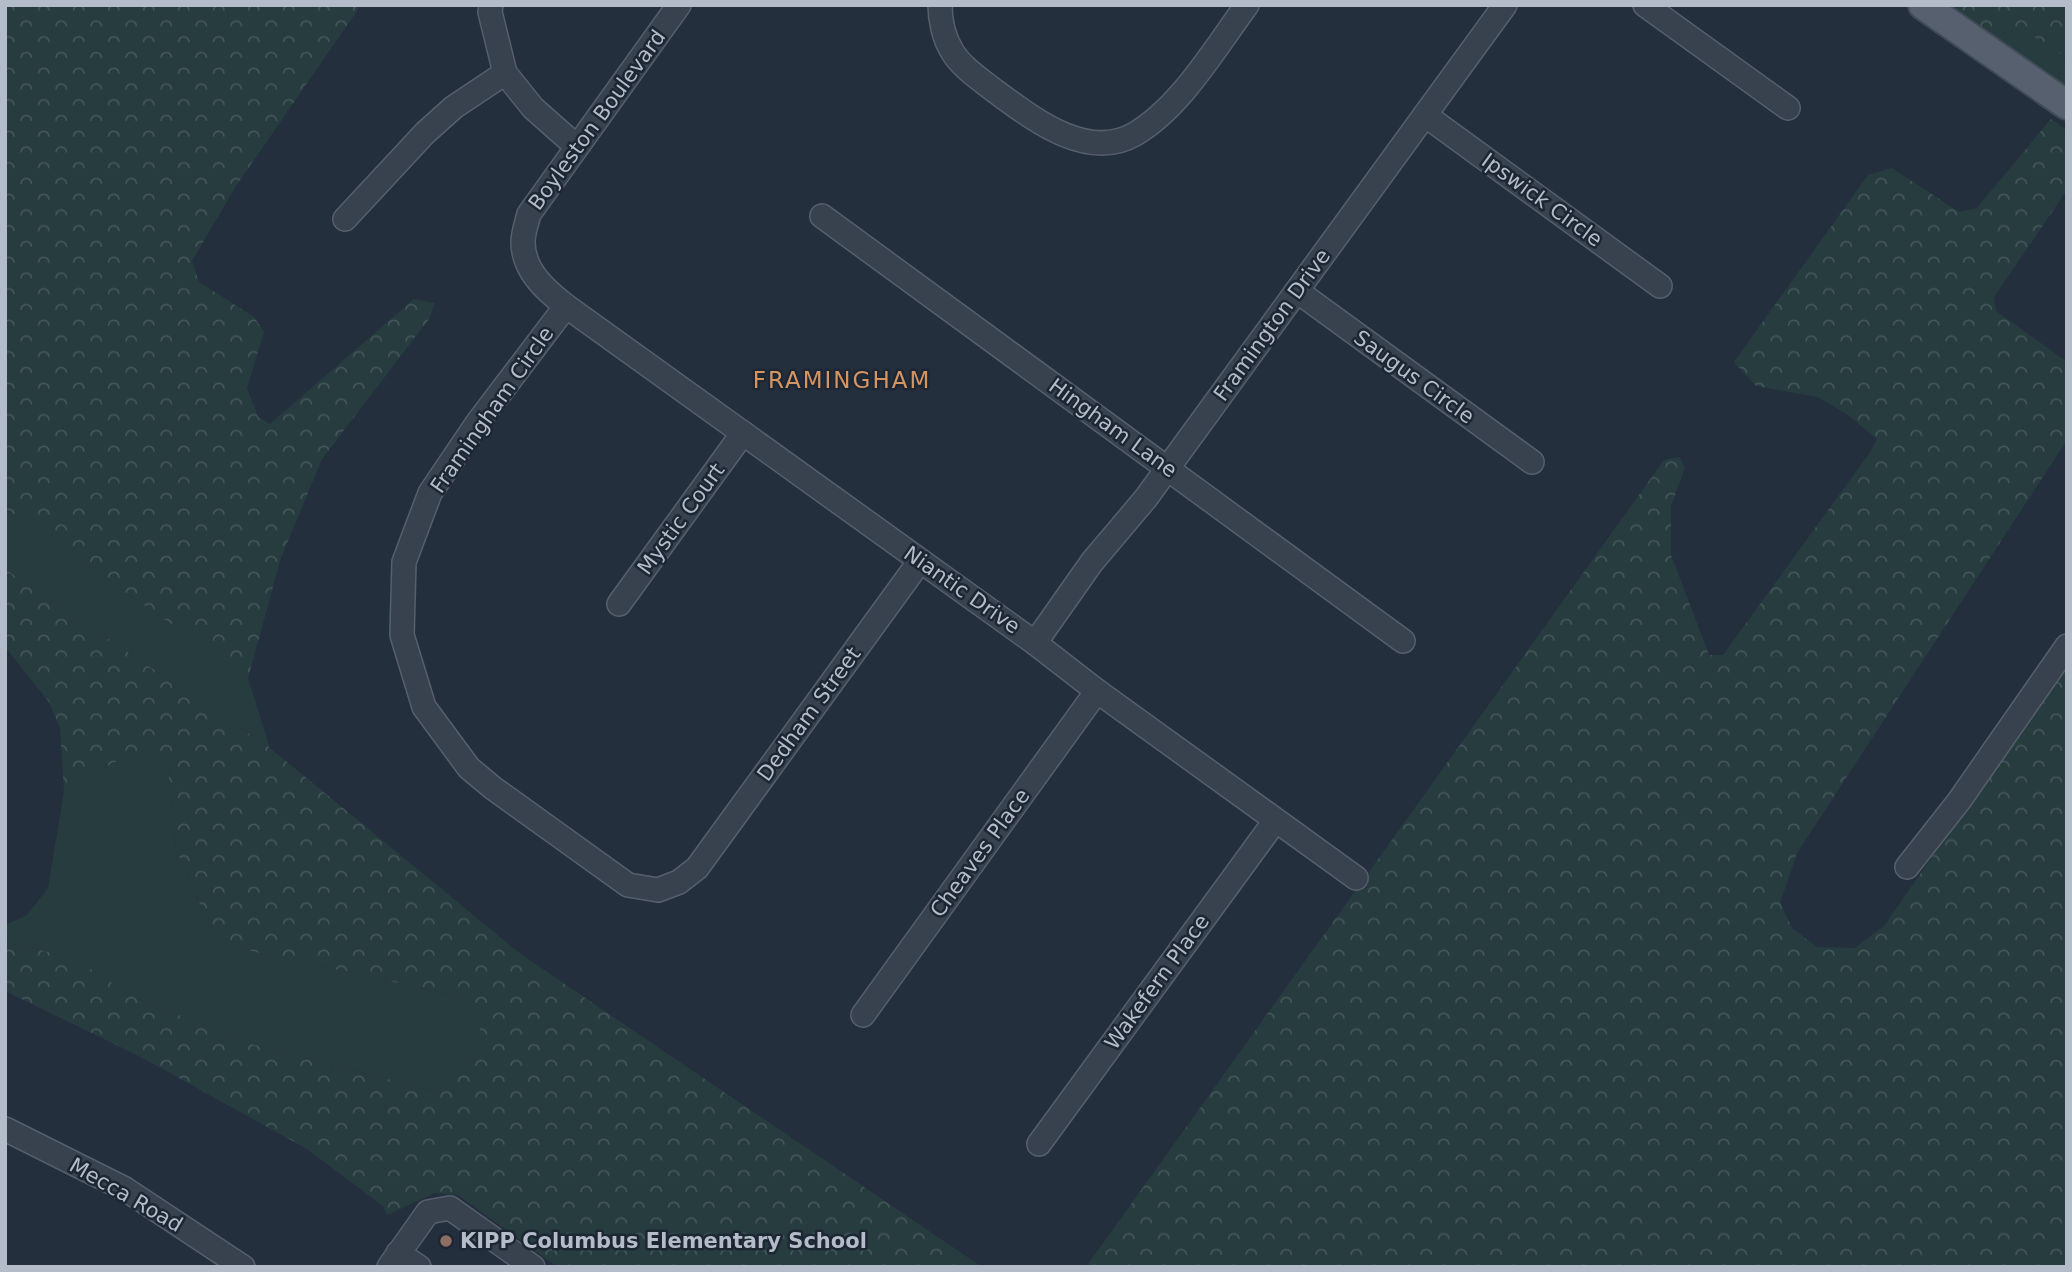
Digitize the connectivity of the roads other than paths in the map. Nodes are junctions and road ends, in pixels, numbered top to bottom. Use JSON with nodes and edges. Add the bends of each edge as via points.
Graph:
{"nodes":[{"id":1,"x":491,"y":5,"type":"edge"},
{"id":2,"x":679,"y":5,"type":"edge"},
{"id":3,"x":1247,"y":5,"type":"edge"},
{"id":4,"x":1505,"y":5,"type":"edge"},
{"id":5,"x":1645,"y":5,"type":"edge"},
{"id":6,"x":1923,"y":5,"type":"edge"},
{"id":7,"x":940,"y":13,"type":"edge"},
{"id":8,"x":505,"y":73,"type":"junction"},
{"id":9,"x":2067,"y":105,"type":"edge"},
{"id":10,"x":1788,"y":108,"type":"dead end"},
{"id":11,"x":1425,"y":115,"type":"junction"},
{"id":12,"x":576,"y":146,"type":"junction"},
{"id":13,"x":822,"y":216,"type":"dead end"},
{"id":14,"x":345,"y":219,"type":"dead end"},
{"id":15,"x":1660,"y":286,"type":"dead end"},
{"id":16,"x":1297,"y":291,"type":"junction"},
{"id":17,"x":566,"y":306,"type":"junction"},
{"id":18,"x":743,"y":433,"type":"junction"},
{"id":19,"x":1532,"y":462,"type":"dead end"},
{"id":20,"x":1167,"y":467,"type":"junction"},
{"id":21,"x":920,"y":561,"type":"junction"},
{"id":22,"x":619,"y":604,"type":"dead end"},
{"id":23,"x":1403,"y":640,"type":"dead end"},
{"id":24,"x":1035,"y":643,"type":"junction"},
{"id":25,"x":2067,"y":646,"type":"edge"},
{"id":26,"x":1097,"y":691,"type":"junction"},
{"id":27,"x":1275,"y":821,"type":"junction"},
{"id":28,"x":1907,"y":867,"type":"dead end"},
{"id":29,"x":697,"y":868,"type":"joint"},
{"id":30,"x":1356,"y":878,"type":"dead end"},
{"id":31,"x":863,"y":1015,"type":"dead end"},
{"id":32,"x":5,"y":1129,"type":"edge"},
{"id":33,"x":1039,"y":1144,"type":"dead end"},
{"id":34,"x":393,"y":1260,"type":"edge"},
{"id":35,"x":243,"y":1267,"type":"edge"},
{"id":36,"x":419,"y":1267,"type":"edge"},
{"id":37,"x":533,"y":1267,"type":"edge"}],
"edges":[{"from":1,"to":8,"type":"street"},
{"from":2,"to":12,"type":"street","name":"Boyleston Boulevard"},
{"from":3,"to":7,"type":"street","via":[[1173,104],[1135,134],[1113,143],[1087,142],[1041,124],[978,78],[952,52]]},
{"from":4,"to":11,"type":"street","name":"Framington Drive"},
{"from":5,"to":10,"type":"street"},
{"from":6,"to":9,"type":"main road"},
{"from":8,"to":12,"type":"street","via":[[533,108]]},
{"from":8,"to":14,"type":"street","via":[[425,133]]},
{"from":11,"to":15,"type":"street","name":"Ipswick Circle"},
{"from":11,"to":16,"type":"street","name":"Framington Drive"},
{"from":12,"to":17,"type":"street","name":"Boyleston Boulevard","via":[[529,214],[523,242],[530,270]]},
{"from":13,"to":20,"type":"street","name":"Hingham Lane"},
{"from":16,"to":19,"type":"street","name":"Saugus Circle"},
{"from":16,"to":20,"type":"street","name":"Framington Drive"},
{"from":17,"to":18,"type":"street","name":"Niantic Drive"},
{"from":17,"to":29,"type":"street","name":"Framingham Circle","via":[[430,493],[404,562],[402,635],[424,707],[469,768],[492,788],[628,885],[658,890]]},
{"from":18,"to":21,"type":"street","name":"Niantic Drive"},
{"from":18,"to":22,"type":"street","name":"Mystic Court"},
{"from":20,"to":23,"type":"street","name":"Hingham Lane"},
{"from":20,"to":24,"type":"street","name":"Framington Drive"},
{"from":21,"to":24,"type":"street","name":"Niantic Drive"},
{"from":21,"to":29,"type":"street","name":"Dedham Street"},
{"from":24,"to":26,"type":"street","name":"Niantic Drive"},
{"from":25,"to":28,"type":"street"},
{"from":26,"to":27,"type":"street","name":"Niantic Drive"},
{"from":26,"to":31,"type":"street","name":"Cheaves Place"},
{"from":27,"to":30,"type":"street","name":"Niantic Drive"},
{"from":27,"to":33,"type":"street","name":"Wakefern Place"},
{"from":32,"to":35,"type":"street","name":"Mecca Road","via":[[125,1189]]},
{"from":34,"to":36,"type":"street"},
{"from":34,"to":37,"type":"street","via":[[428,1212],[450,1208]]}]}
